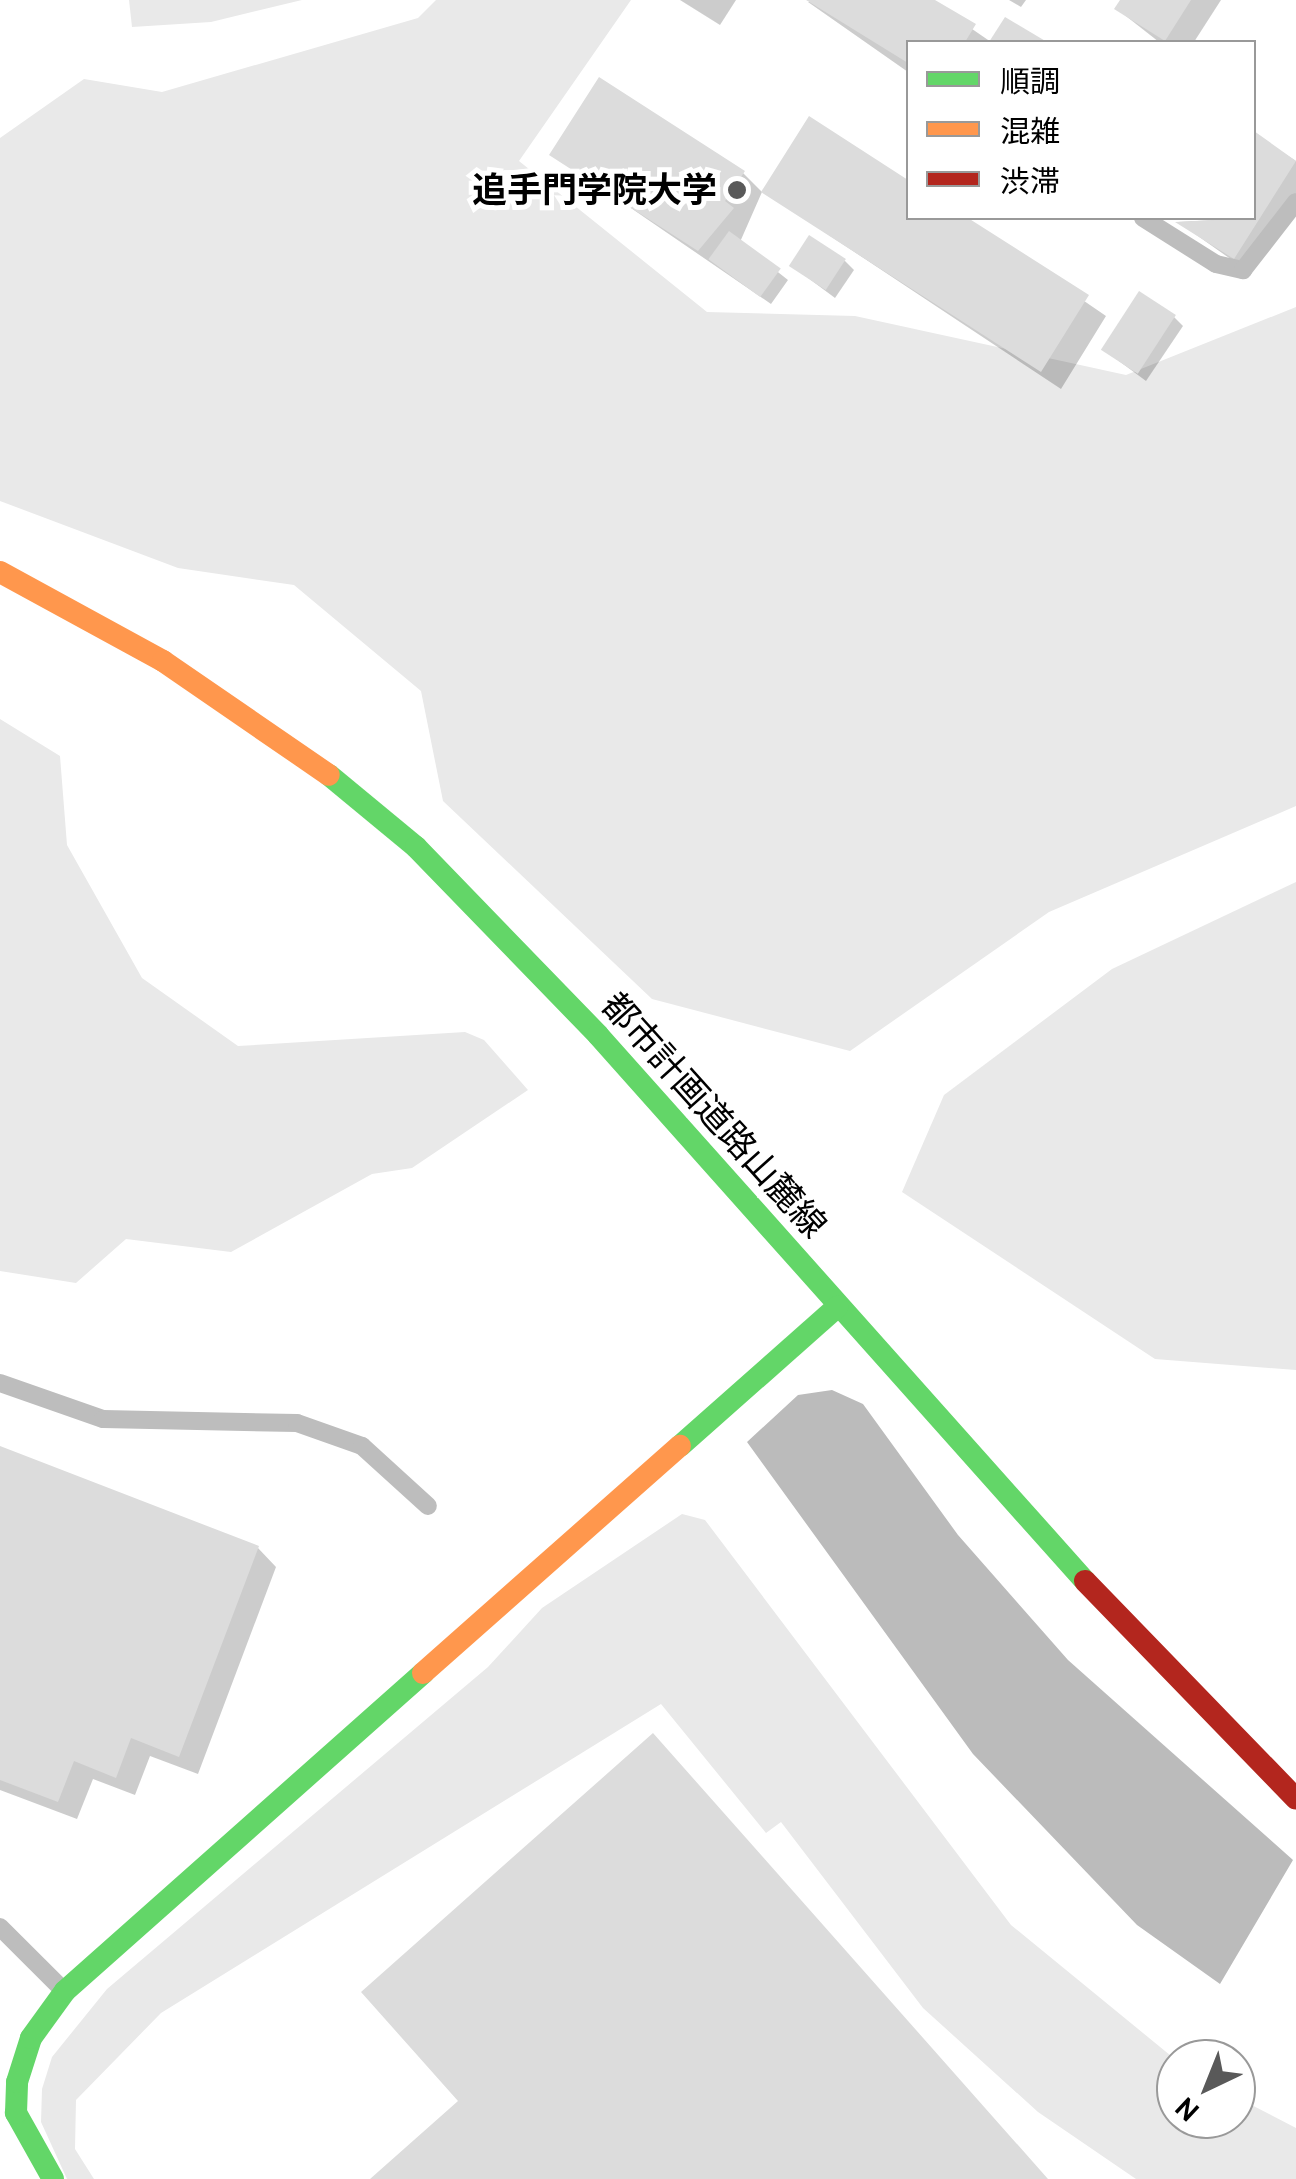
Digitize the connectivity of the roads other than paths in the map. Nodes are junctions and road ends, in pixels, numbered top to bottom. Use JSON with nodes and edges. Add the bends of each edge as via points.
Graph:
{"nodes":[{"id":1,"x":1296,"y":202,"type":"edge"},
{"id":2,"x":1146,"y":220,"type":"edge"},
{"id":3,"x":0,"y":572,"type":"edge"},
{"id":4,"x":837,"y":1306,"type":"junction"},
{"id":5,"x":0,"y":1383,"type":"edge"},
{"id":6,"x":428,"y":1506,"type":"dead end"},
{"id":7,"x":1296,"y":1799,"type":"edge"},
{"id":8,"x":0,"y":1926,"type":"edge"},
{"id":9,"x":65,"y":1991,"type":"junction"},
{"id":10,"x":53,"y":2179,"type":"edge"}],
"edges":[{"from":1,"to":2,"type":"lane","via":[[1243,270],[1216,264]]},
{"from":3,"to":4,"type":"street","name":"都市計画道路山麓線","via":[[293,748],[416,847],[598,1035]]},
{"from":4,"to":7,"type":"street","name":"都市計画道路山麓線","via":[[1193,1702]]},
{"from":4,"to":9,"type":"street"},
{"from":5,"to":6,"type":"lane","via":[[103,1419],[296,1423],[362,1446]]},
{"from":8,"to":9,"type":"lane"},
{"from":9,"to":10,"type":"street","via":[[31,2038],[17,2082],[16,2113]]}]}
